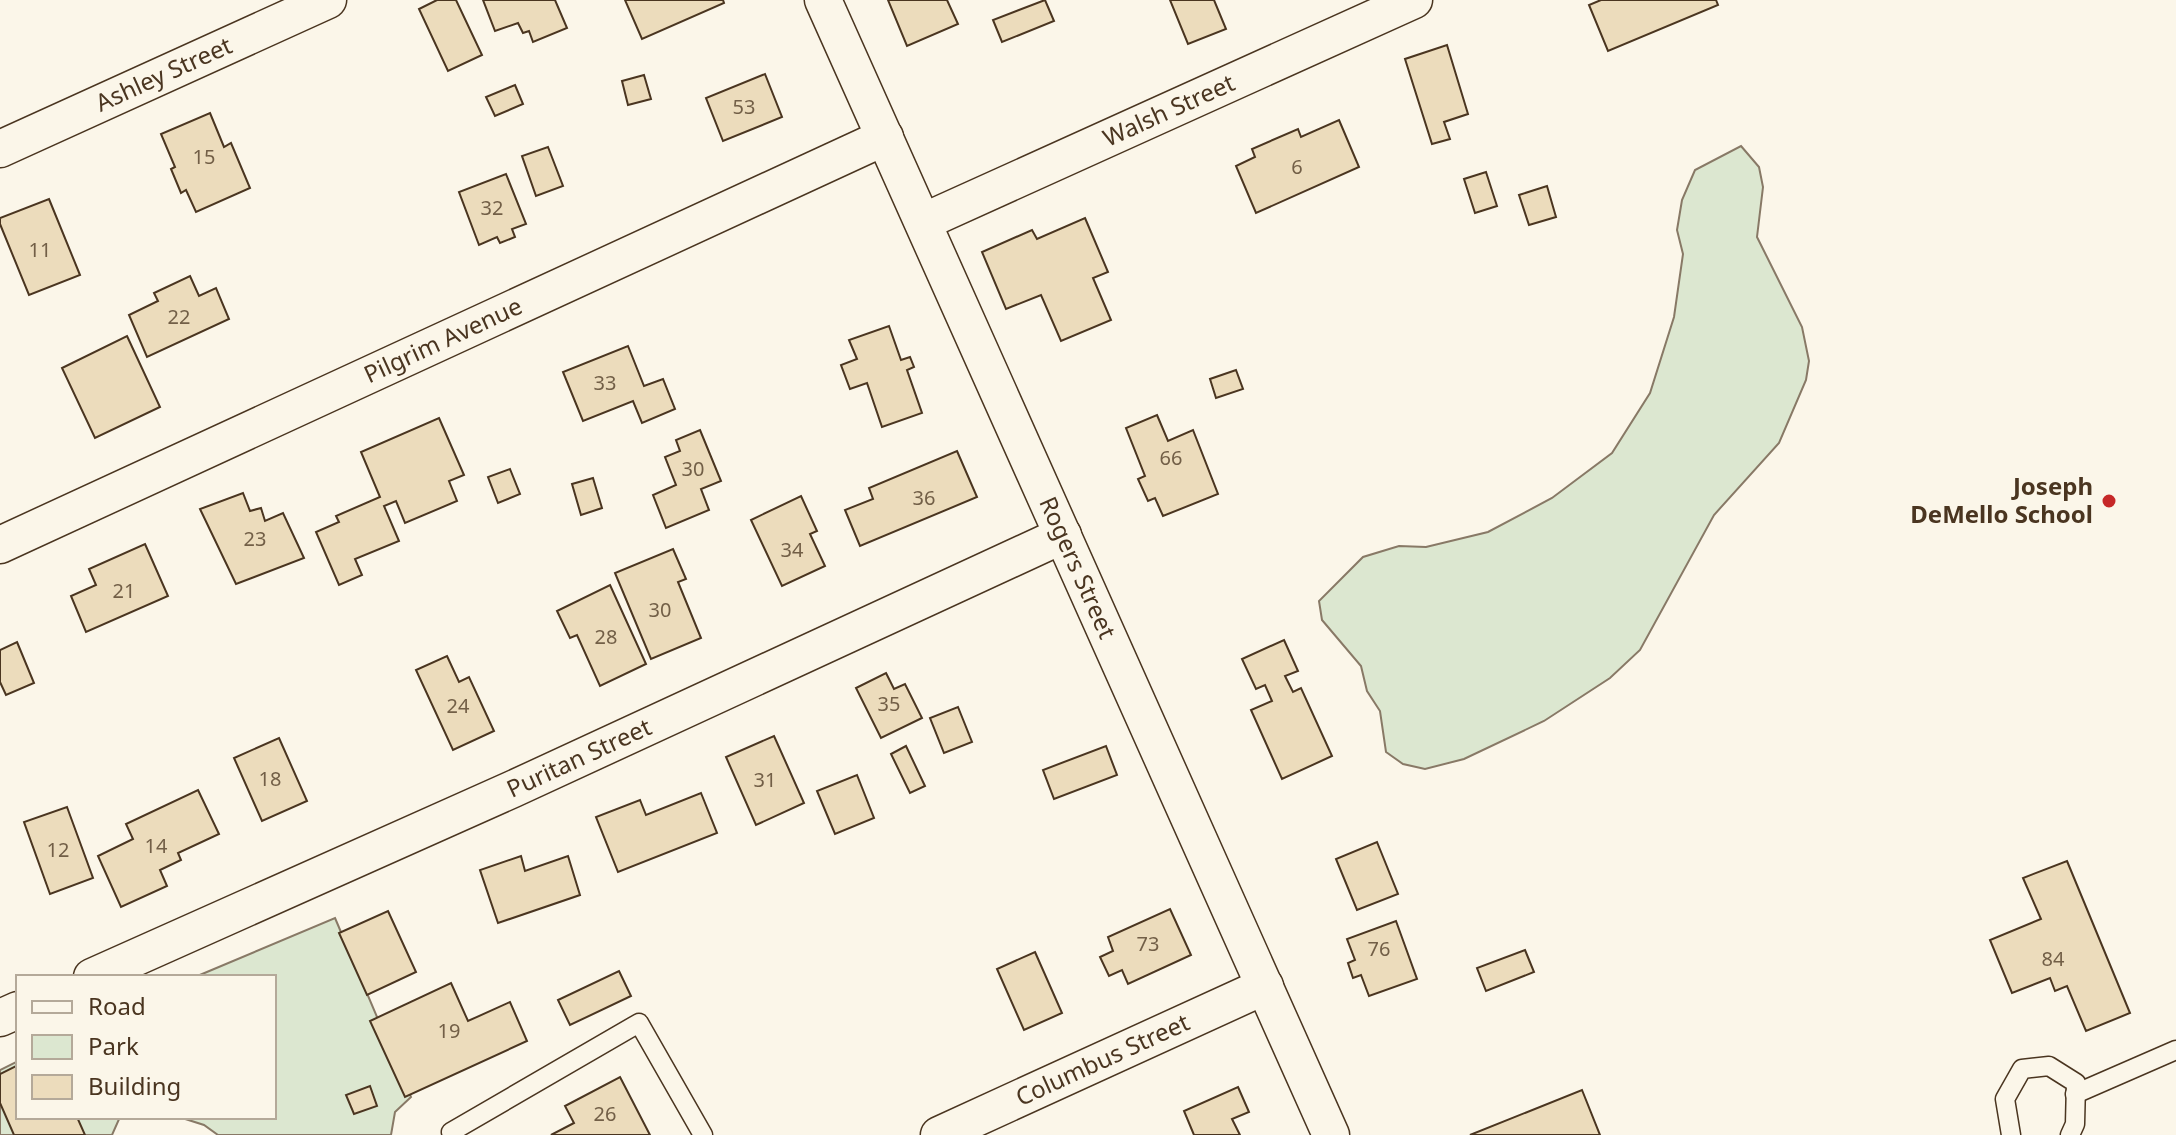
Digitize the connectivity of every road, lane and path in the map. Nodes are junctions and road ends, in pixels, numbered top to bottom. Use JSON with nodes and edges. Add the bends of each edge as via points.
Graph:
{"nodes":[{"id":1,"x":328,"y":0,"type":"edge"},
{"id":2,"x":823,"y":0,"type":"edge"},
{"id":3,"x":1414,"y":0,"type":"edge"},
{"id":4,"x":885,"y":137,"type":"junction"},
{"id":5,"x":0,"y":149,"type":"edge"},
{"id":6,"x":923,"y":222,"type":"junction"},
{"id":7,"x":1063,"y":535,"type":"junction"},
{"id":8,"x":0,"y":545,"type":"edge"},
{"id":9,"x":96,"y":975,"type":"edge"},
{"id":10,"x":1265,"y":986,"type":"junction"},
{"id":11,"x":2176,"y":1050,"type":"edge"},
{"id":12,"x":2075,"y":1094,"type":"junction"},
{"id":13,"x":452,"y":1135,"type":"edge"},
{"id":14,"x":703,"y":1135,"type":"edge"},
{"id":15,"x":939,"y":1135,"type":"edge"},
{"id":16,"x":1331,"y":1135,"type":"edge"},
{"id":17,"x":2011,"y":1135,"type":"edge"},
{"id":18,"x":2070,"y":1135,"type":"edge"}],
"edges":[{"from":1,"to":5,"type":"street","name":"Ashley Street"},
{"from":2,"to":4,"type":"street","name":"Rogers Street"},
{"from":3,"to":6,"type":"street","name":"Walsh Street"},
{"from":4,"to":6,"type":"street","name":"Rogers Street"},
{"from":4,"to":8,"type":"street","name":"Pilgrim Avenue"},
{"from":6,"to":7,"type":"street","name":"Rogers Street"},
{"from":7,"to":9,"type":"street","name":"Puritan Street"},
{"from":7,"to":10,"type":"street","name":"Rogers Street"},
{"from":10,"to":15,"type":"street","name":"Columbus Street"},
{"from":10,"to":16,"type":"street","name":"Rogers Street"},
{"from":11,"to":12,"type":"lane"},
{"from":12,"to":17,"type":"lane","via":[[2076,1083],[2049,1066],[2022,1069],[2005,1099]]},
{"from":12,"to":18,"type":"lane"},
{"from":13,"to":14,"type":"lane","via":[[639,1023]]}]}
